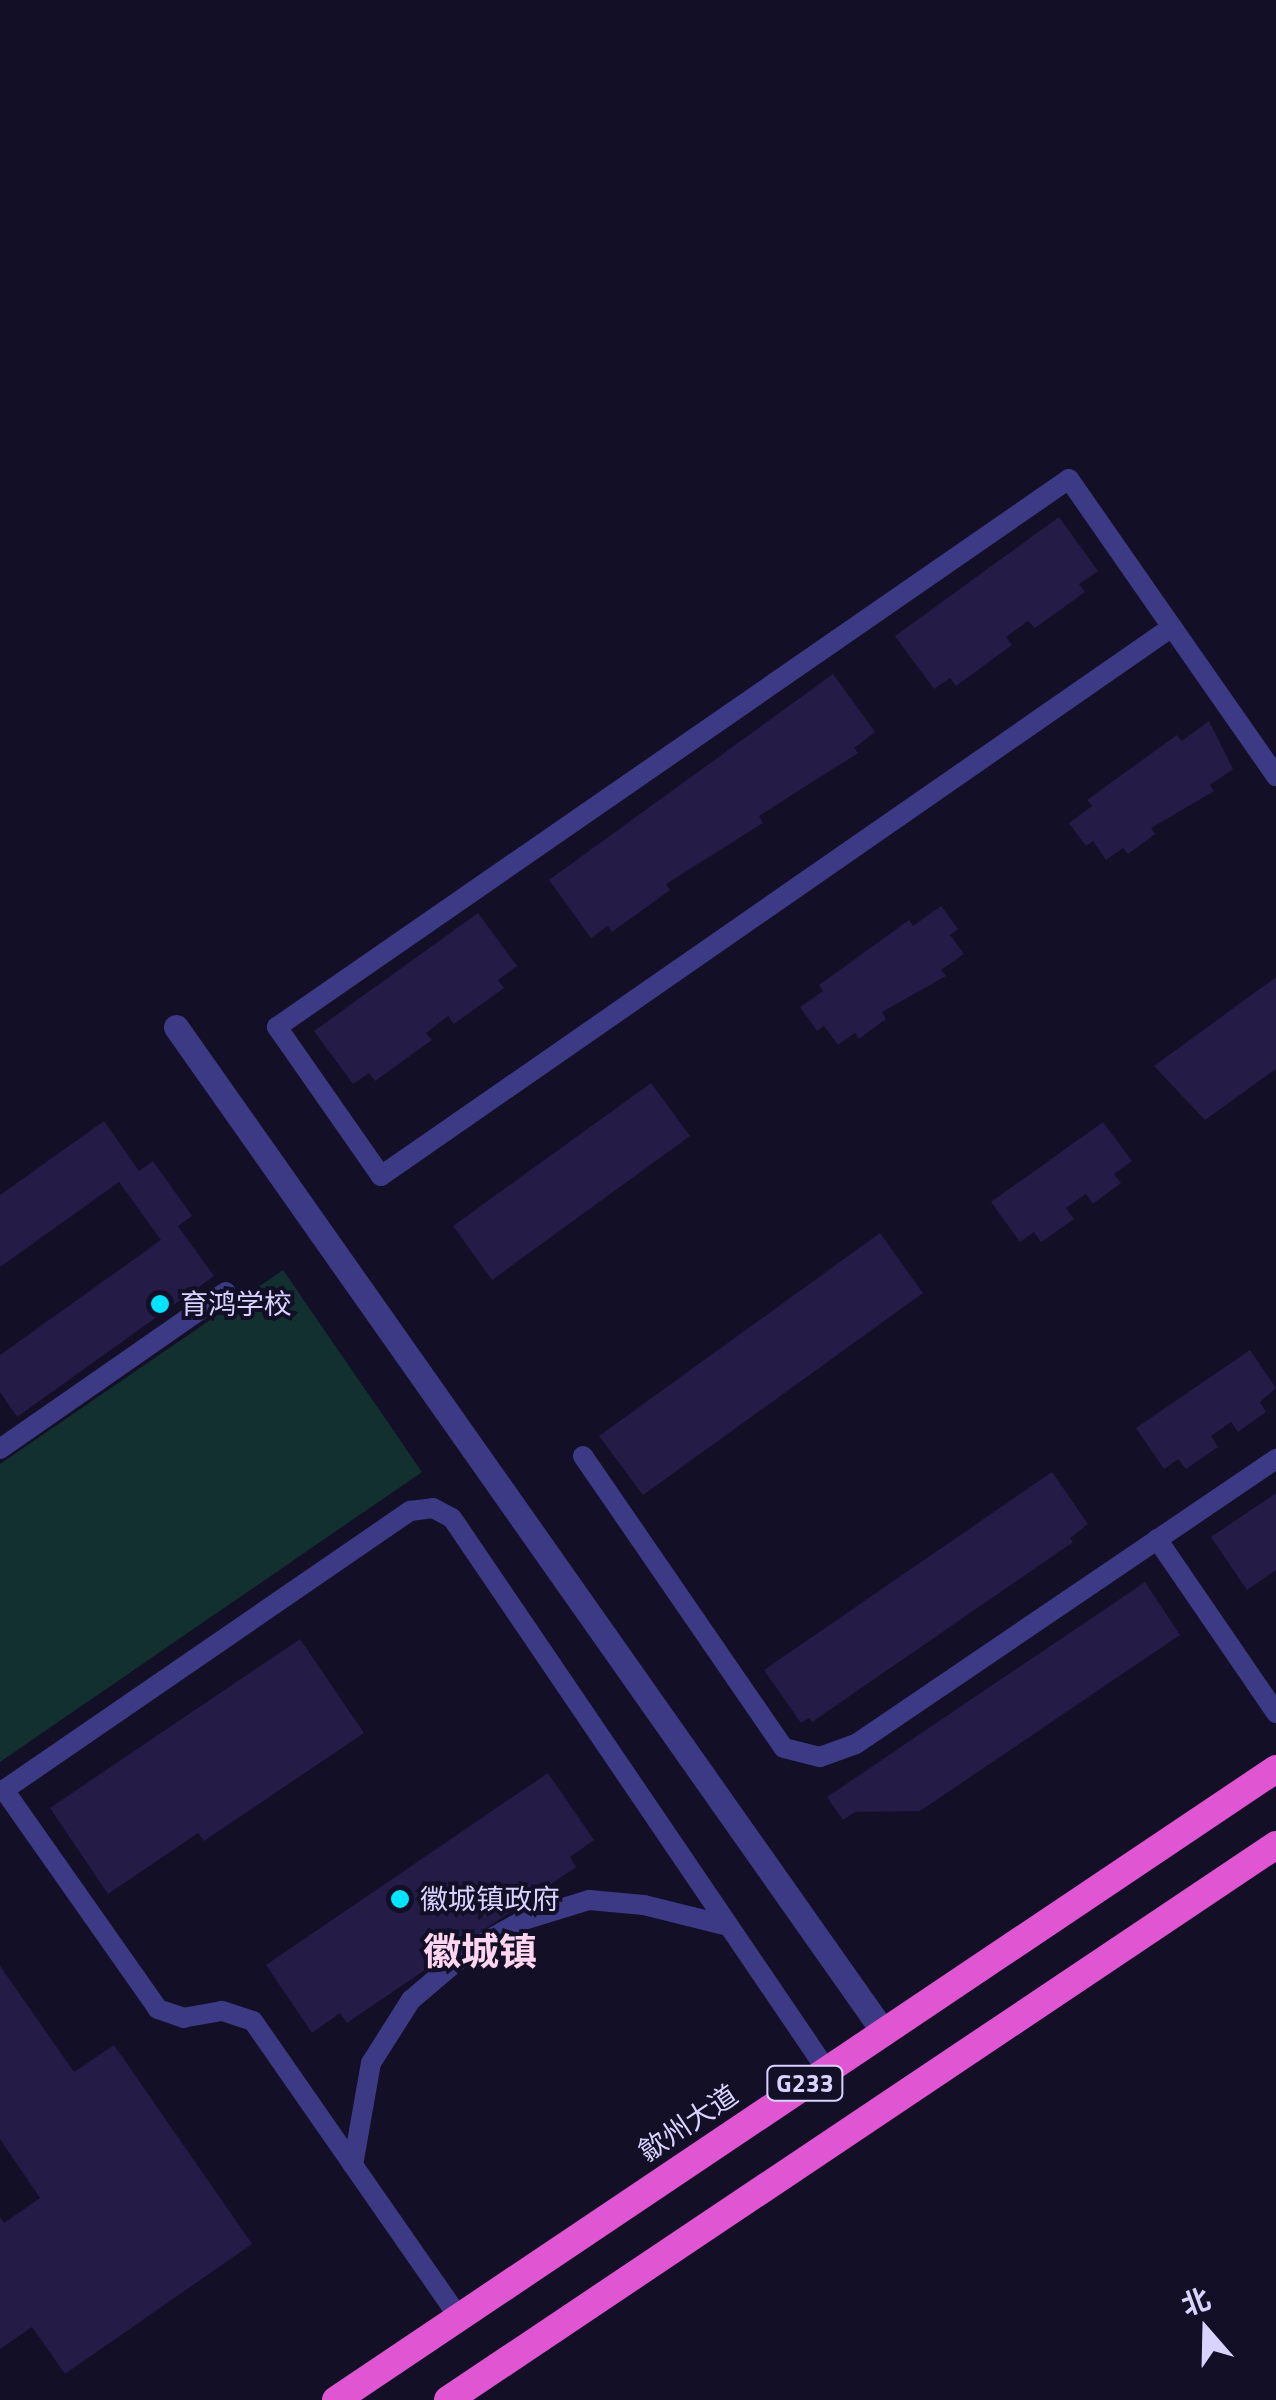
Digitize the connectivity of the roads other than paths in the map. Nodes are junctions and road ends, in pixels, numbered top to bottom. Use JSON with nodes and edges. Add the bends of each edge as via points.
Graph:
{"nodes":[{"id":1,"x":1172,"y":627,"type":"junction"},
{"id":2,"x":1276,"y":776,"type":"edge"},
{"id":3,"x":176,"y":1027,"type":"dead end"},
{"id":4,"x":226,"y":1292,"type":"dead end"},
{"id":5,"x":0,"y":1448,"type":"edge"},
{"id":6,"x":582,"y":1456,"type":"dead end"},
{"id":7,"x":1276,"y":1459,"type":"edge"},
{"id":8,"x":1158,"y":1539,"type":"junction"},
{"id":9,"x":1276,"y":1713,"type":"edge"},
{"id":10,"x":1276,"y":1769,"type":"edge"},
{"id":11,"x":1276,"y":1845,"type":"edge"},
{"id":12,"x":728,"y":1926,"type":"junction"},
{"id":13,"x":883,"y":2032,"type":"junction"},
{"id":14,"x":826,"y":2069,"type":"junction"},
{"id":15,"x":353,"y":2166,"type":"junction"},
{"id":16,"x":458,"y":2316,"type":"junction"},
{"id":17,"x":336,"y":2400,"type":"edge"},
{"id":18,"x":448,"y":2400,"type":"edge"}],
"edges":[{"from":1,"to":1,"type":"lane","via":[[1068,478],[277,1027],[381,1176]]},
{"from":1,"to":2,"type":"lane"},
{"from":3,"to":13,"type":"street"},
{"from":4,"to":5,"type":"lane"},
{"from":6,"to":8,"type":"lane","via":[[784,1748],[800,1757],[856,1744]]},
{"from":7,"to":8,"type":"lane"},
{"from":8,"to":9,"type":"lane"},
{"from":10,"to":13,"type":"highway","name":"歙州大道","number":"G233"},
{"from":11,"to":18,"type":"highway","number":"G233"},
{"from":12,"to":14,"type":"lane"},
{"from":12,"to":15,"type":"lane","via":[[644,1904],[589,1900],[524,1920],[470,1950],[410,2000],[371,2064]]},
{"from":12,"to":15,"type":"lane","via":[[452,1518],[433,1508],[410,1511],[4,1790],[158,2009],[184,2018],[222,2011],[253,2021]]},
{"from":13,"to":14,"type":"highway","name":"歙州大道","number":"G233"},
{"from":14,"to":16,"type":"highway","name":"歙州大道","number":"G233"},
{"from":15,"to":16,"type":"lane"},
{"from":16,"to":17,"type":"highway","name":"歙州大道","number":"G233"}]}
